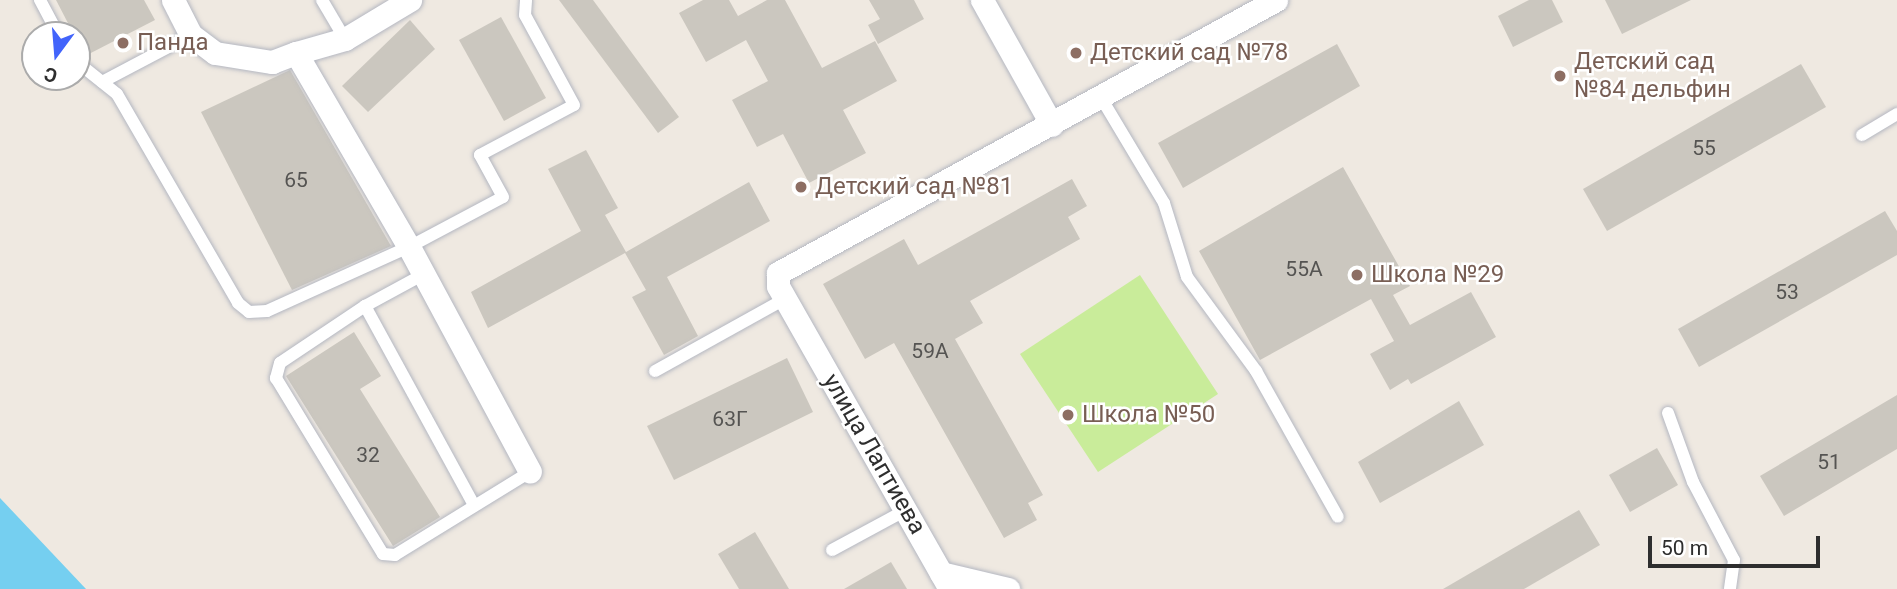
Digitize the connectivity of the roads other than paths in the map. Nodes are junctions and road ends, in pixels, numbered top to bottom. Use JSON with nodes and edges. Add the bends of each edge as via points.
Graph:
{"nodes":[{"id":1,"x":40,"y":0,"type":"edge"},
{"id":2,"x":173,"y":0,"type":"edge"},
{"id":3,"x":321,"y":0,"type":"edge"},
{"id":4,"x":410,"y":0,"type":"edge"},
{"id":5,"x":526,"y":0,"type":"edge"},
{"id":6,"x":982,"y":0,"type":"edge"},
{"id":7,"x":1276,"y":0,"type":"edge"},
{"id":8,"x":51,"y":21,"type":"edge"},
{"id":9,"x":191,"y":35,"type":"junction"},
{"id":10,"x":345,"y":40,"type":"junction"},
{"id":11,"x":296,"y":53,"type":"junction"},
{"id":12,"x":91,"y":73,"type":"edge"},
{"id":13,"x":102,"y":82,"type":"junction"},
{"id":14,"x":1100,"y":96,"type":"junction"},
{"id":15,"x":1897,"y":114,"type":"edge"},
{"id":16,"x":1052,"y":125,"type":"junction"},
{"id":17,"x":1861,"y":135,"type":"dead end"},
{"id":18,"x":410,"y":247,"type":"junction"},
{"id":19,"x":424,"y":274,"type":"junction"},
{"id":20,"x":785,"y":299,"type":"junction"},
{"id":21,"x":365,"y":306,"type":"junction"},
{"id":22,"x":655,"y":371,"type":"dead end"},
{"id":23,"x":1668,"y":413,"type":"dead end"},
{"id":24,"x":530,"y":472,"type":"joint"},
{"id":25,"x":474,"y":505,"type":"junction"},
{"id":26,"x":905,"y":510,"type":"junction"},
{"id":27,"x":1338,"y":516,"type":"dead end"},
{"id":28,"x":832,"y":550,"type":"dead end"},
{"id":29,"x":946,"y":581,"type":"edge"},
{"id":30,"x":1008,"y":589,"type":"edge"},
{"id":31,"x":1730,"y":589,"type":"edge"}],
"edges":[{"from":1,"to":8,"type":"lane"},
{"from":2,"to":9,"type":"street"},
{"from":3,"to":10,"type":"lane"},
{"from":4,"to":10,"type":"street"},
{"from":5,"to":18,"type":"lane","via":[[525,15],[574,105],[480,155],[503,197]]},
{"from":6,"to":16,"type":"street"},
{"from":7,"to":14,"type":"street"},
{"from":9,"to":11,"type":"street","via":[[215,53],[242,61],[272,62]]},
{"from":9,"to":13,"type":"lane"},
{"from":10,"to":11,"type":"street"},
{"from":11,"to":18,"type":"street"},
{"from":12,"to":13,"type":"lane"},
{"from":13,"to":18,"type":"lane","via":[[117,94],[238,303],[249,312],[267,311]]},
{"from":14,"to":16,"type":"street"},
{"from":14,"to":27,"type":"lane","via":[[1164,204],[1187,276],[1256,370]]},
{"from":15,"to":17,"type":"lane"},
{"from":16,"to":20,"type":"street","name":"улица Лаптиева","via":[[778,273]]},
{"from":18,"to":19,"type":"street"},
{"from":19,"to":21,"type":"lane"},
{"from":19,"to":24,"type":"street"},
{"from":20,"to":22,"type":"lane"},
{"from":20,"to":26,"type":"street","name":"улица Лаптиева"},
{"from":21,"to":25,"type":"lane"},
{"from":21,"to":25,"type":"lane","via":[[280,363],[276,378],[383,554],[395,555]]},
{"from":23,"to":31,"type":"lane","via":[[1693,482],[1734,560]]},
{"from":24,"to":25,"type":"lane"},
{"from":26,"to":28,"type":"lane"},
{"from":26,"to":29,"type":"street","name":"улица Лаптиева"},
{"from":29,"to":30,"type":"street","name":"улица Лаптиева"}]}
